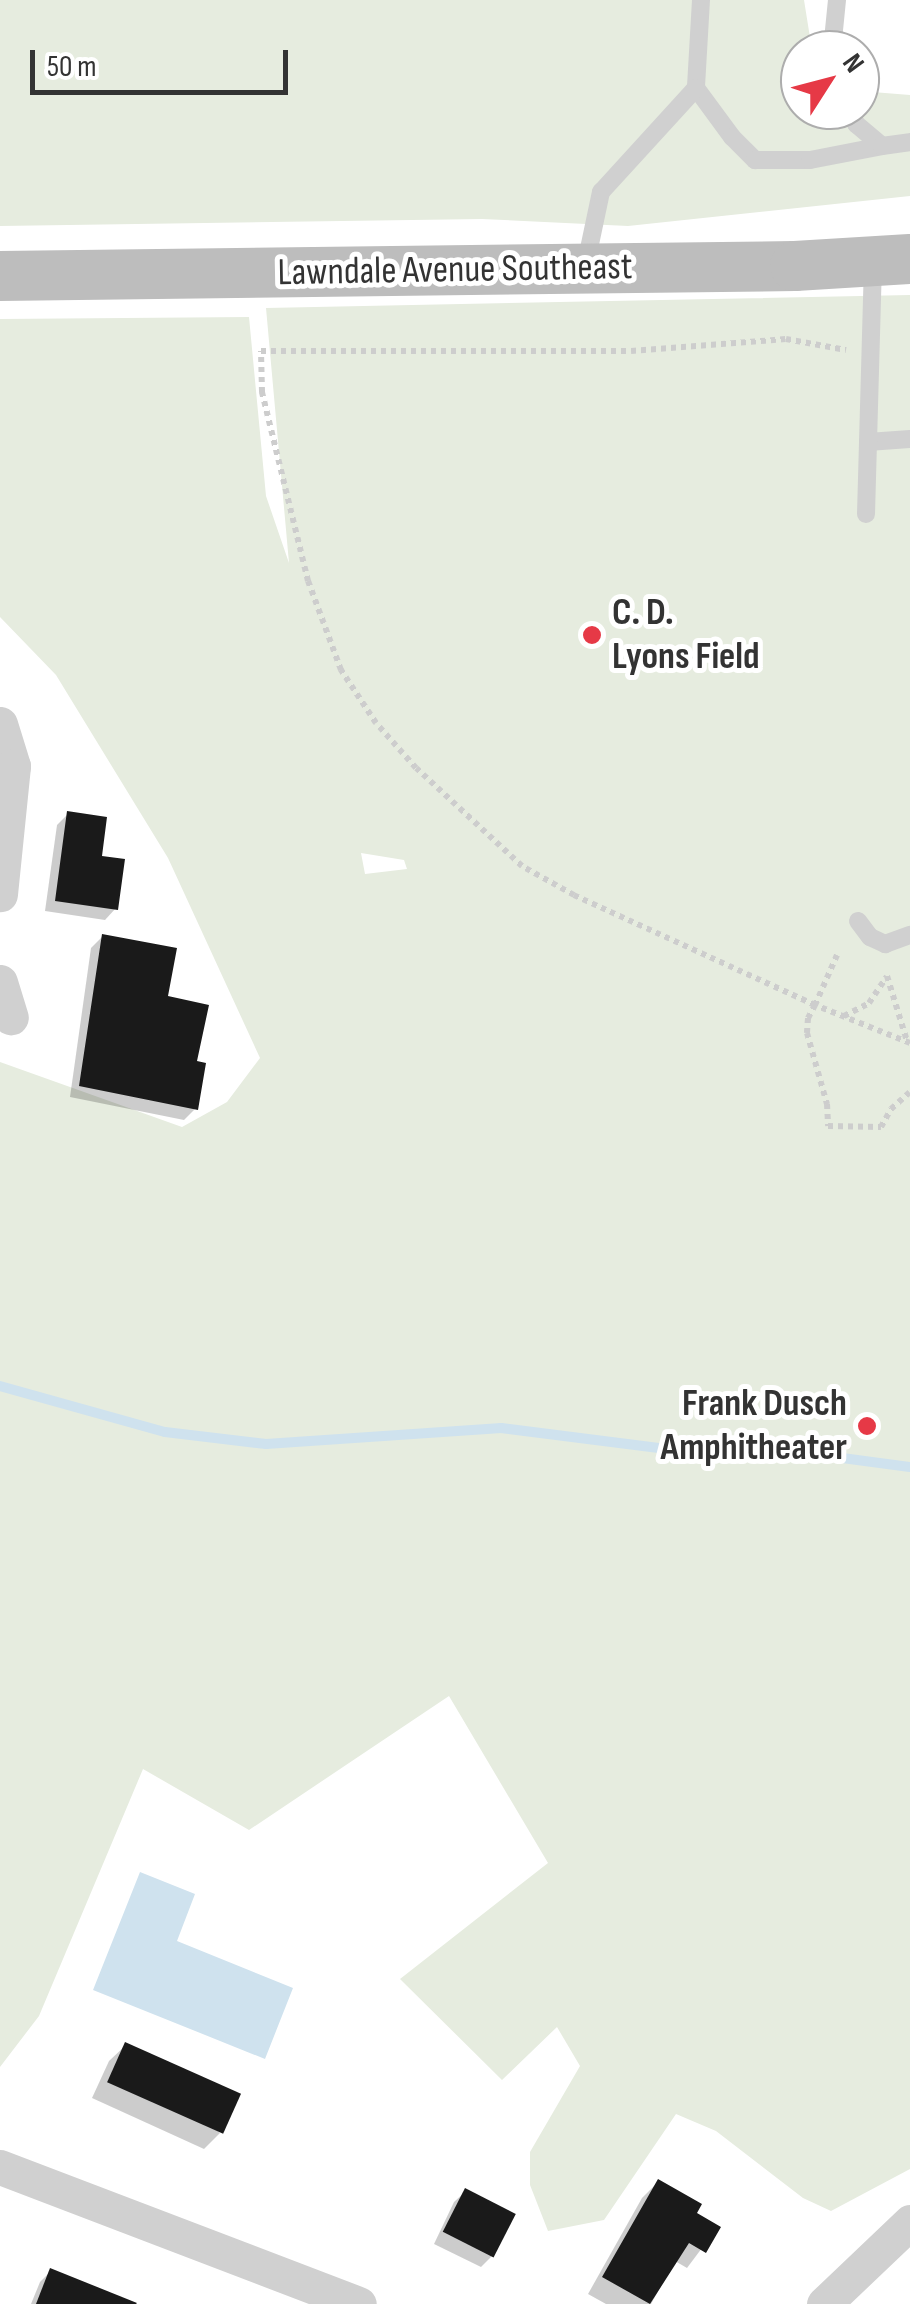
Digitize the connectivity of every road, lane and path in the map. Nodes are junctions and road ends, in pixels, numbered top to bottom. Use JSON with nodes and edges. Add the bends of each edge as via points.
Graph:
{"nodes":[{"id":1,"x":701,"y":0,"type":"edge"},
{"id":2,"x":837,"y":0,"type":"edge"},
{"id":3,"x":834,"y":30,"type":"edge"},
{"id":4,"x":696,"y":88,"type":"junction"},
{"id":5,"x":863,"y":130,"type":"edge"},
{"id":6,"x":910,"y":142,"type":"edge"},
{"id":7,"x":882,"y":146,"type":"junction"},
{"id":8,"x":891,"y":260,"type":"edge"},
{"id":9,"x":585,"y":268,"type":"junction"},
{"id":10,"x":0,"y":276,"type":"edge"},
{"id":11,"x":856,"y":352,"type":"dead end"},
{"id":12,"x":910,"y":440,"type":"edge"},
{"id":13,"x":868,"y":442,"type":"junction"},
{"id":14,"x":866,"y":514,"type":"dead end"},
{"id":15,"x":0,"y":724,"type":"edge"},
{"id":16,"x":0,"y":894,"type":"edge"},
{"id":17,"x":858,"y":921,"type":"dead end"},
{"id":18,"x":910,"y":935,"type":"edge"},
{"id":19,"x":837,"y":955,"type":"dead end"},
{"id":20,"x":0,"y":982,"type":"edge"},
{"id":21,"x":815,"y":1005,"type":"junction"},
{"id":22,"x":843,"y":1016,"type":"junction"},
{"id":23,"x":11,"y":1018,"type":"dead end"},
{"id":24,"x":908,"y":1043,"type":"edge"},
{"id":25,"x":910,"y":1092,"type":"edge"},
{"id":26,"x":0,"y":2167,"type":"edge"},
{"id":27,"x":910,"y":2222,"type":"edge"},
{"id":28,"x":359,"y":2304,"type":"edge"},
{"id":29,"x":824,"y":2304,"type":"edge"}],
"edges":[{"from":1,"to":4,"type":"lane"},
{"from":2,"to":3,"type":"lane"},
{"from":4,"to":7,"type":"lane","via":[[755,160],[810,160]]},
{"from":4,"to":9,"type":"lane","via":[[600,192]]},
{"from":5,"to":7,"type":"lane"},
{"from":6,"to":7,"type":"lane"},
{"from":8,"to":9,"type":"street","name":"Lawndale Avenue Southeast"},
{"from":8,"to":13,"type":"lane"},
{"from":9,"to":10,"type":"street","name":"Lawndale Avenue Southeast"},
{"from":11,"to":21,"type":"path","via":[[786,340],[631,351],[261,351],[266,408],[308,581],[341,670],[376,723],[522,866]]},
{"from":12,"to":13,"type":"lane"},
{"from":13,"to":14,"type":"lane"},
{"from":15,"to":16,"type":"street","via":[[13,766]]},
{"from":17,"to":18,"type":"lane","via":[[886,944]]},
{"from":19,"to":21,"type":"path"},
{"from":20,"to":23,"type":"street"},
{"from":21,"to":22,"type":"path"},
{"from":21,"to":25,"type":"path","via":[[807,1033],[828,1126],[881,1127]]},
{"from":22,"to":24,"type":"path"},
{"from":22,"to":24,"type":"path","via":[[869,1002],[886,976]]},
{"from":26,"to":28,"type":"street"},
{"from":27,"to":29,"type":"street"}]}
